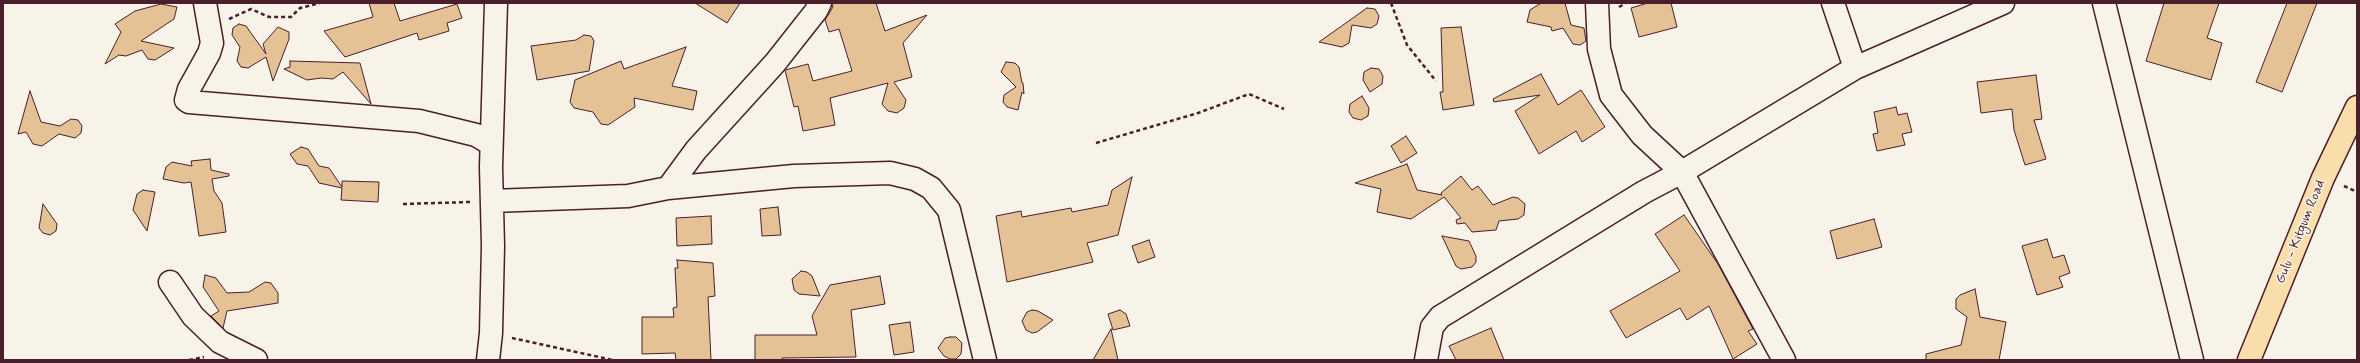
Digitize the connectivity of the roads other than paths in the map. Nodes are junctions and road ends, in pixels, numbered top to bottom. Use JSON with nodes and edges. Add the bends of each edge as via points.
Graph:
{"nodes":[{"id":1,"x":205,"y":3,"type":"edge"},
{"id":2,"x":496,"y":3,"type":"edge"},
{"id":3,"x":820,"y":3,"type":"edge"},
{"id":4,"x":1597,"y":3,"type":"edge"},
{"id":5,"x":1833,"y":3,"type":"edge"},
{"id":6,"x":2003,"y":3,"type":"edge"},
{"id":7,"x":2104,"y":3,"type":"edge"},
{"id":8,"x":1855,"y":68,"type":"junction"},
{"id":9,"x":2357,"y":106,"type":"edge"},
{"id":10,"x":491,"y":144,"type":"junction"},
{"id":11,"x":1682,"y":172,"type":"junction"},
{"id":12,"x":668,"y":188,"type":"junction"},
{"id":13,"x":492,"y":202,"type":"junction"},
{"id":14,"x":170,"y":282,"type":"dead end"},
{"id":15,"x":256,"y":360,"type":"edge"},
{"id":16,"x":488,"y":360,"type":"edge"},
{"id":17,"x":985,"y":360,"type":"edge"},
{"id":18,"x":1426,"y":360,"type":"edge"},
{"id":19,"x":1784,"y":360,"type":"edge"},
{"id":20,"x":2192,"y":360,"type":"edge"},
{"id":21,"x":2249,"y":360,"type":"edge"}],
"edges":[{"from":1,"to":10,"type":"street","via":[[212,43],[189,88],[186,100],[189,102],[419,121],[476,135]]},
{"from":2,"to":10,"type":"street"},
{"from":3,"to":12,"type":"street","via":[[775,63],[696,150]]},
{"from":4,"to":11,"type":"street","via":[[1599,49],[1611,95],[1642,135]]},
{"from":5,"to":8,"type":"street"},
{"from":6,"to":8,"type":"street"},
{"from":7,"to":20,"type":"street"},
{"from":8,"to":11,"type":"street"},
{"from":9,"to":21,"type":"main road","name":"Gulu - Kitgum Road","via":[[2323,178]]},
{"from":10,"to":13,"type":"street"},
{"from":11,"to":18,"type":"street","via":[[1644,192],[1440,317],[1432,327]]},
{"from":11,"to":19,"type":"street"},
{"from":12,"to":13,"type":"street","via":[[628,196]]},
{"from":12,"to":17,"type":"street","via":[[794,176],[890,173],[915,179],[931,188],[949,210]]},
{"from":13,"to":16,"type":"street","via":[[491,333]]},
{"from":14,"to":15,"type":"street","via":[[193,316],[220,342]]}]}
